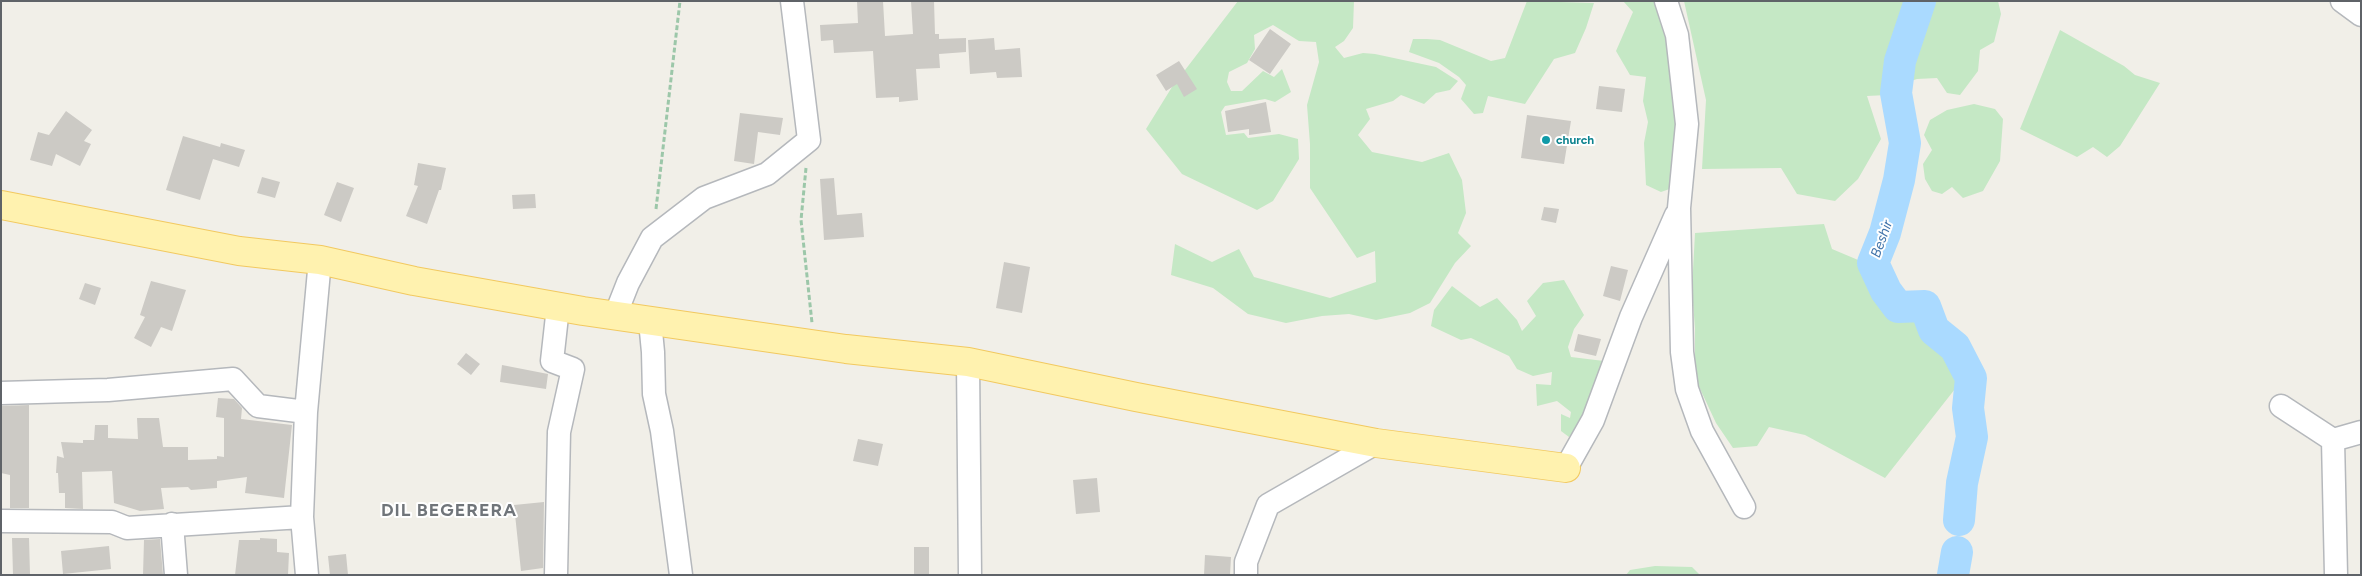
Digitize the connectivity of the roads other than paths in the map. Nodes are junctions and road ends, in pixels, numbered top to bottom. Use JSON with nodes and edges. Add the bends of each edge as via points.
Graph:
{"nodes":[{"id":1,"x":792,"y":1,"type":"edge"},
{"id":2,"x":1666,"y":1,"type":"edge"},
{"id":3,"x":2342,"y":1,"type":"edge"},
{"id":4,"x":2361,"y":15,"type":"edge"},
{"id":5,"x":1,"y":205,"type":"edge"},
{"id":6,"x":1679,"y":208,"type":"junction"},
{"id":7,"x":320,"y":260,"type":"junction"},
{"id":8,"x":558,"y":307,"type":"junction"},
{"id":9,"x":615,"y":316,"type":"junction"},
{"id":10,"x":650,"y":321,"type":"junction"},
{"id":11,"x":968,"y":362,"type":"junction"},
{"id":12,"x":1,"y":393,"type":"edge"},
{"id":13,"x":2281,"y":406,"type":"dead end"},
{"id":14,"x":306,"y":412,"type":"junction"},
{"id":15,"x":2361,"y":432,"type":"edge"},
{"id":16,"x":2333,"y":440,"type":"junction"},
{"id":17,"x":1376,"y":443,"type":"junction"},
{"id":18,"x":1566,"y":468,"type":"joint"},
{"id":19,"x":1744,"y":507,"type":"dead end"},
{"id":20,"x":302,"y":517,"type":"junction"},
{"id":21,"x":1,"y":522,"type":"edge"},
{"id":22,"x":172,"y":524,"type":"junction"},
{"id":23,"x":176,"y":575,"type":"edge"},
{"id":24,"x":307,"y":575,"type":"edge"},
{"id":25,"x":556,"y":575,"type":"edge"},
{"id":26,"x":681,"y":575,"type":"edge"},
{"id":27,"x":970,"y":575,"type":"edge"},
{"id":28,"x":1246,"y":575,"type":"edge"},
{"id":29,"x":2336,"y":575,"type":"edge"}],
"edges":[{"from":1,"to":9,"type":"street","via":[[809,140],[766,174],[704,198],[652,238]]},
{"from":2,"to":6,"type":"street","via":[[1677,35],[1687,124]]},
{"from":3,"to":4,"type":"street"},
{"from":5,"to":7,"type":"main road","via":[[239,250]]},
{"from":6,"to":18,"type":"street","via":[[1631,317],[1593,420]]},
{"from":6,"to":19,"type":"street","via":[[1682,352],[1687,389],[1702,431]]},
{"from":7,"to":8,"type":"main road"},
{"from":7,"to":14,"type":"street"},
{"from":8,"to":9,"type":"main road"},
{"from":8,"to":25,"type":"street","via":[[552,362],[572,369],[559,432]]},
{"from":9,"to":10,"type":"main road"},
{"from":10,"to":11,"type":"main road"},
{"from":10,"to":26,"type":"street","via":[[654,394],[662,430]]},
{"from":11,"to":17,"type":"main road"},
{"from":11,"to":27,"type":"street"},
{"from":12,"to":14,"type":"street","via":[[108,390],[232,379],[258,406]]},
{"from":13,"to":16,"type":"street"},
{"from":14,"to":20,"type":"street"},
{"from":15,"to":16,"type":"street"},
{"from":16,"to":29,"type":"street"},
{"from":17,"to":18,"type":"main road"},
{"from":17,"to":28,"type":"street","via":[[1268,505],[1246,562]]},
{"from":20,"to":22,"type":"street"},
{"from":20,"to":24,"type":"street"},
{"from":21,"to":22,"type":"street","via":[[112,522],[127,528]]},
{"from":22,"to":23,"type":"street"}]}
